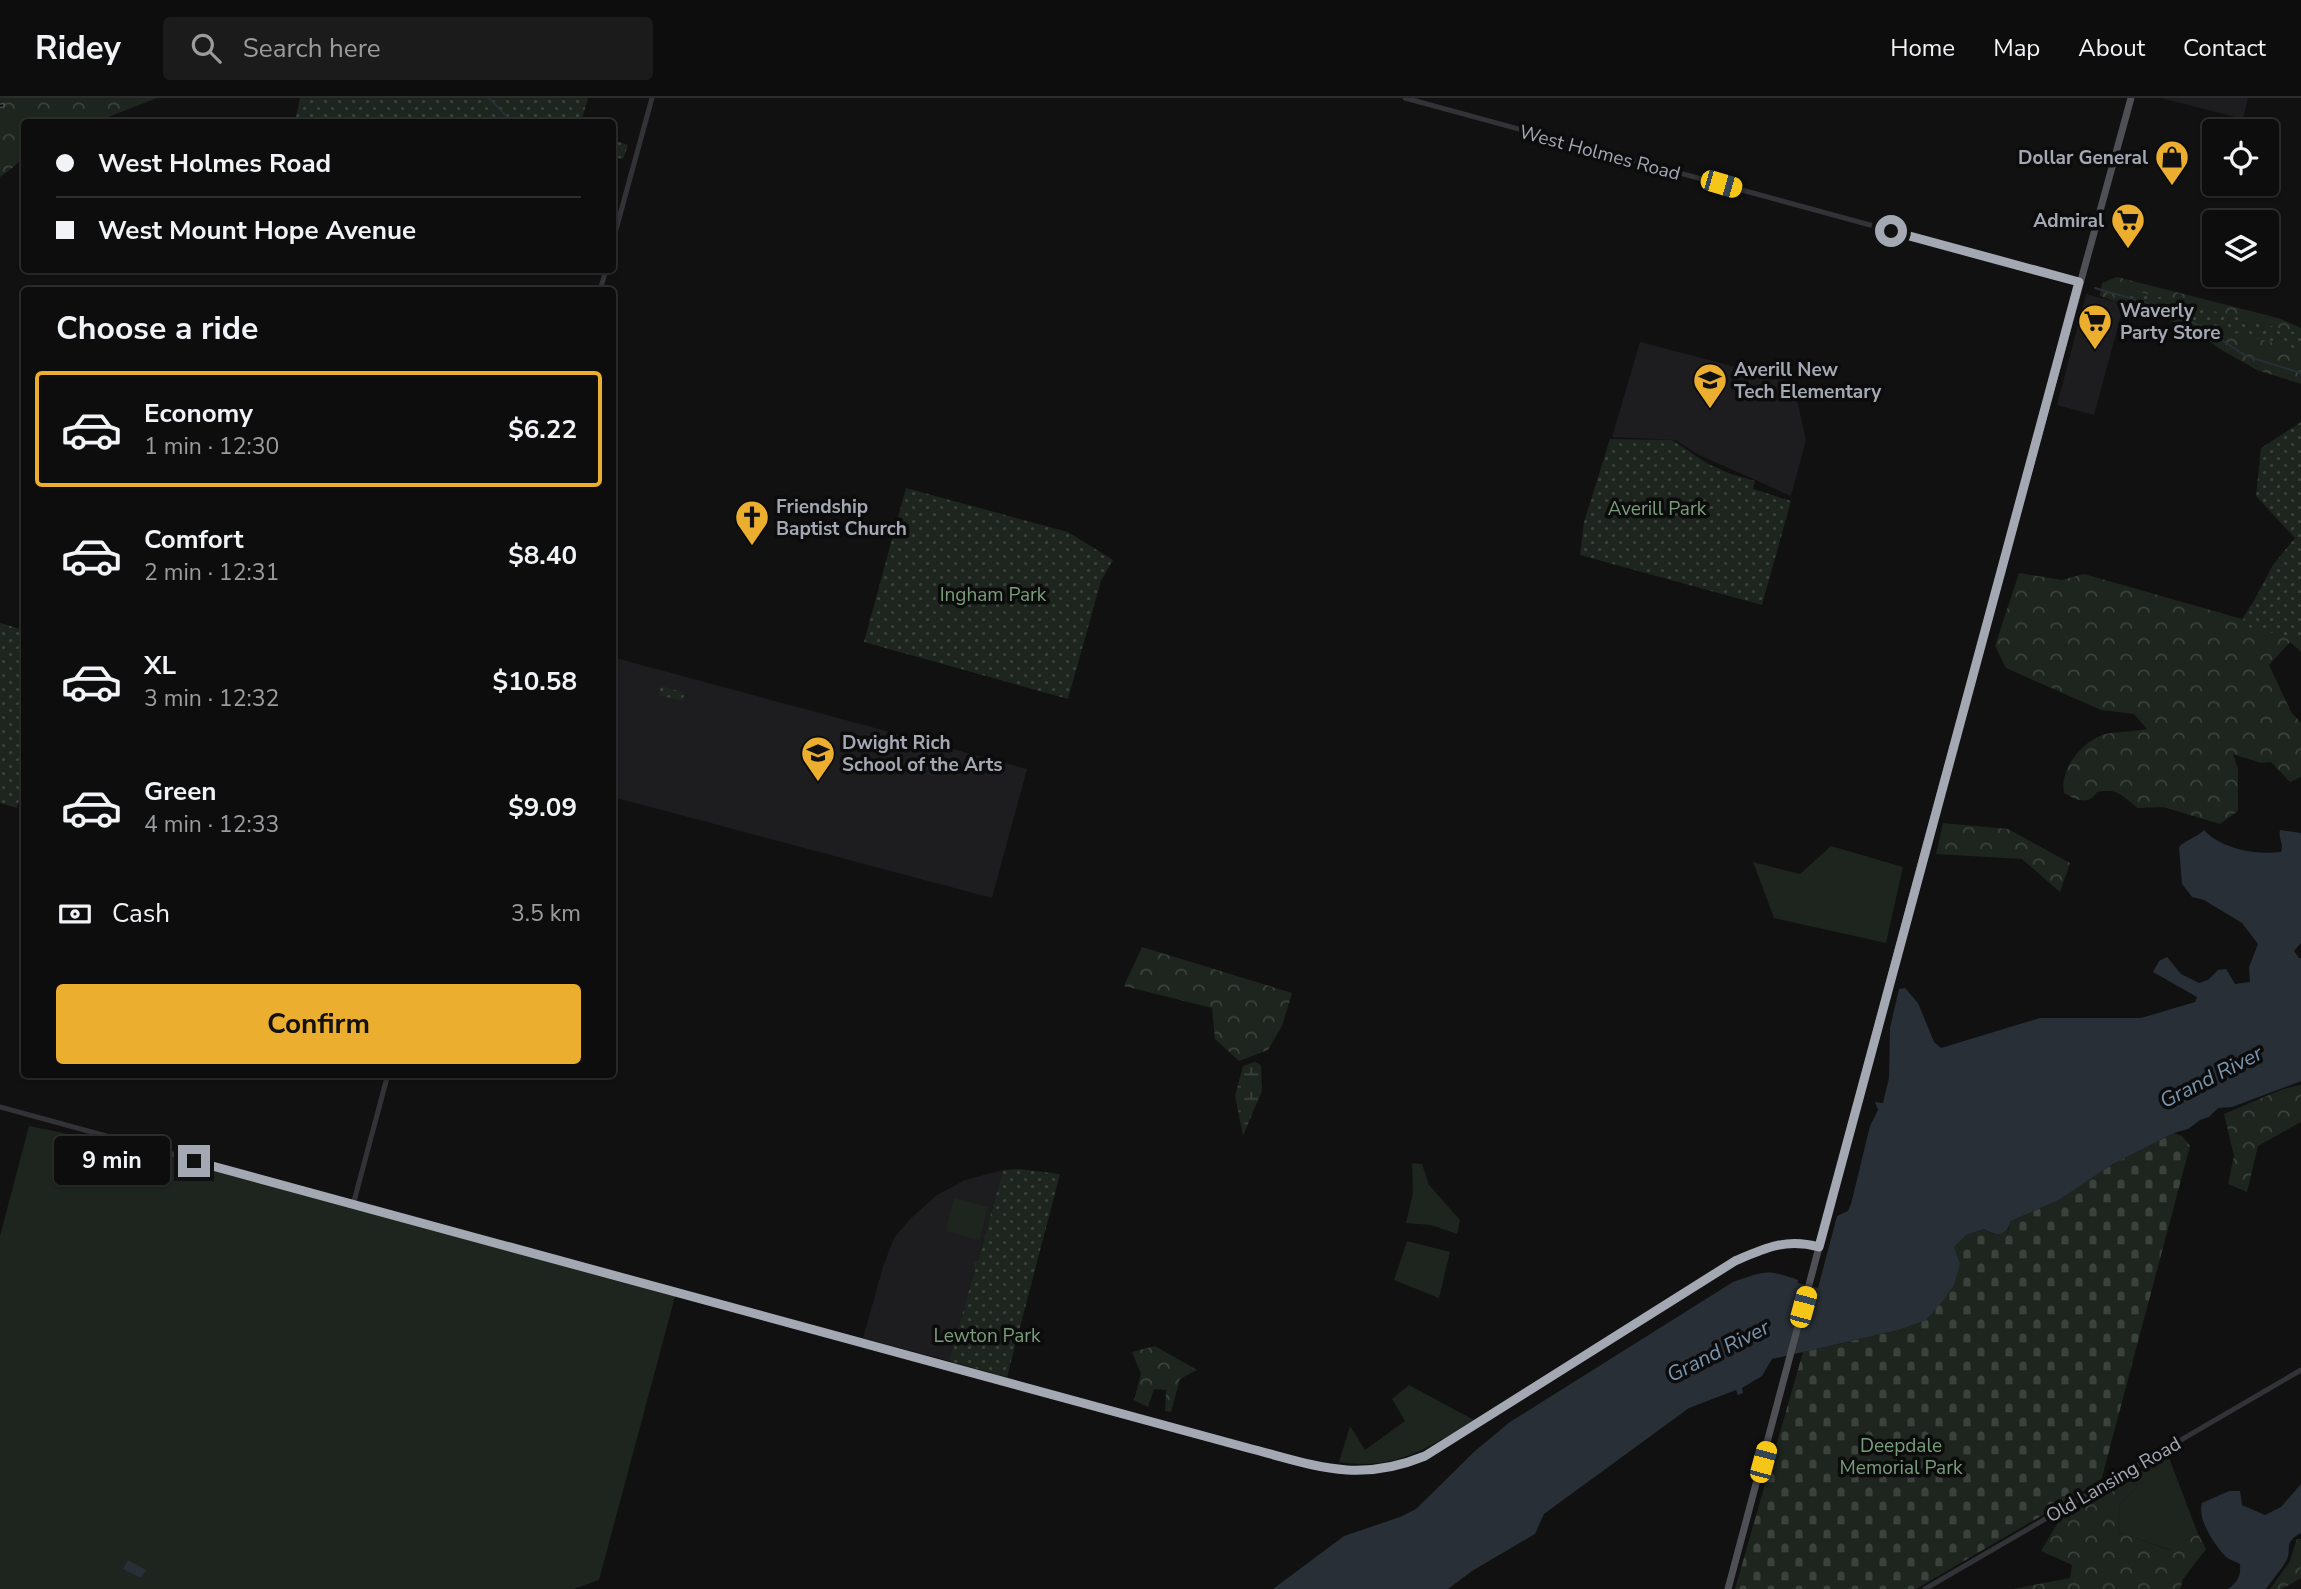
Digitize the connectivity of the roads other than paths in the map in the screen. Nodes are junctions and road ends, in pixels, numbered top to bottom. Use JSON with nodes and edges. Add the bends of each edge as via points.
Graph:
{"nodes":[{"id":1,"x":652,"y":98,"type":"edge"},
{"id":2,"x":1405,"y":98,"type":"edge"},
{"id":3,"x":2131,"y":98,"type":"edge"},
{"id":4,"x":616,"y":229,"type":"edge"},
{"id":5,"x":2079,"y":282,"type":"junction"},
{"id":6,"x":387,"y":1078,"type":"edge"},
{"id":7,"x":0,"y":1107,"type":"edge"},
{"id":8,"x":353,"y":1205,"type":"junction"},
{"id":9,"x":1819,"y":1247,"type":"junction"},
{"id":10,"x":2301,"y":1370,"type":"edge"},
{"id":11,"x":1728,"y":1589,"type":"edge"},
{"id":12,"x":1925,"y":1589,"type":"edge"}],
"edges":[{"from":1,"to":4,"type":"street"},
{"from":2,"to":5,"type":"street","name":"West Holmes Road"},
{"from":3,"to":5,"type":"main road"},
{"from":5,"to":9,"type":"main road"},
{"from":6,"to":8,"type":"street"},
{"from":7,"to":8,"type":"street"},
{"from":8,"to":9,"type":"street","via":[[1314,1466],[1363,1472],[1425,1456],[1735,1261],[1783,1243]]},
{"from":9,"to":11,"type":"main road"},
{"from":10,"to":12,"type":"street","name":"Old Lansing Road"}]}
